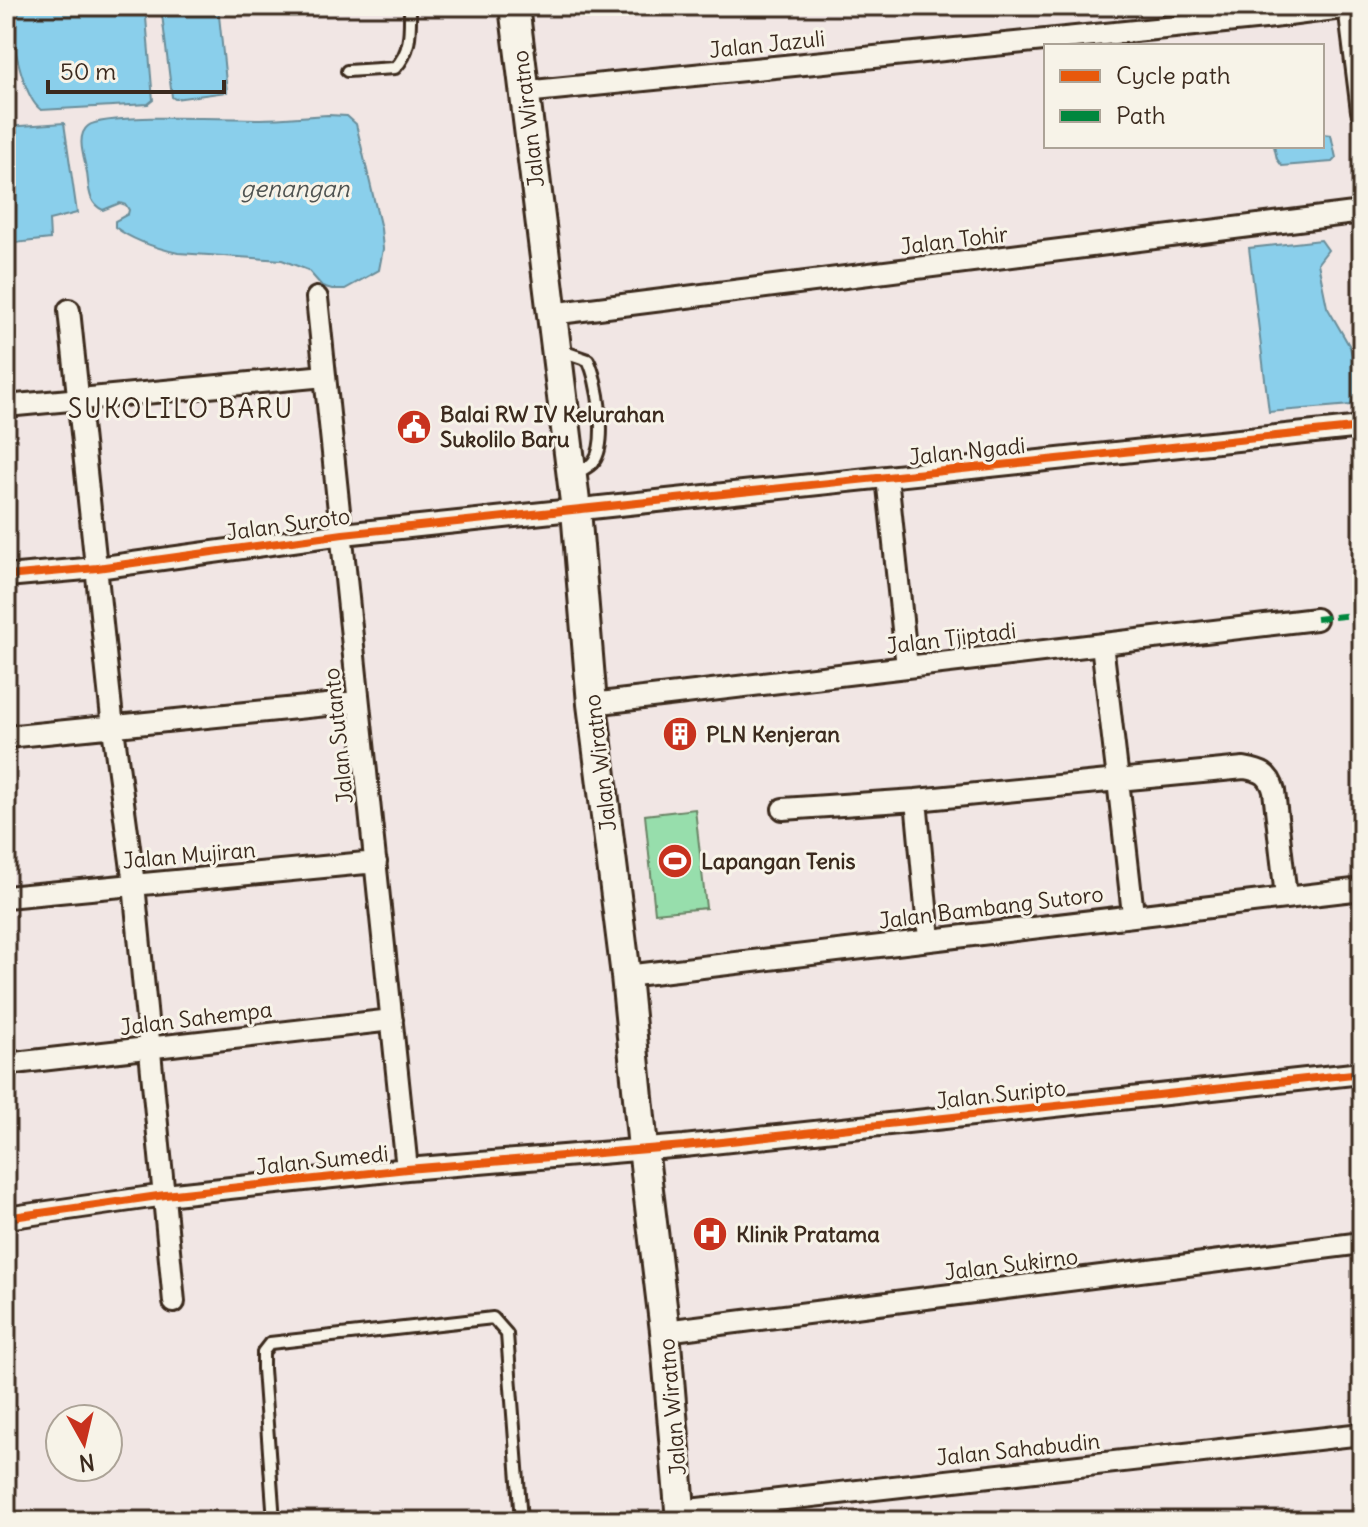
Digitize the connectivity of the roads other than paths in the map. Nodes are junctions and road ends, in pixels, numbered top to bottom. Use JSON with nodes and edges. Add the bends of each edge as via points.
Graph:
{"nodes":[{"id":1,"x":410,"y":6,"type":"edge"},
{"id":2,"x":514,"y":6,"type":"edge"},
{"id":3,"x":1350,"y":7,"type":"edge"},
{"id":4,"x":347,"y":71,"type":"dead end"},
{"id":5,"x":1360,"y":81,"type":"edge"},
{"id":6,"x":524,"y":92,"type":"junction"},
{"id":7,"x":1362,"y":111,"type":"edge"},
{"id":8,"x":1362,"y":212,"type":"edge"},
{"id":9,"x":317,"y":298,"type":"dead end"},
{"id":10,"x":69,"y":310,"type":"dead end"},
{"id":11,"x":551,"y":314,"type":"junction"},
{"id":12,"x":325,"y":376,"type":"junction"},
{"id":13,"x":79,"y":399,"type":"junction"},
{"id":14,"x":6,"y":406,"type":"edge"},
{"id":15,"x":1362,"y":427,"type":"edge"},
{"id":16,"x":887,"y":477,"type":"junction"},
{"id":17,"x":576,"y":510,"type":"junction"},
{"id":18,"x":343,"y":534,"type":"junction"},
{"id":19,"x":97,"y":568,"type":"junction"},
{"id":20,"x":6,"y":576,"type":"edge"},
{"id":21,"x":1316,"y":619,"type":"dead end"},
{"id":22,"x":1102,"y":644,"type":"junction"},
{"id":23,"x":907,"y":667,"type":"junction"},
{"id":24,"x":357,"y":702,"type":"junction"},
{"id":25,"x":592,"y":704,"type":"junction"},
{"id":26,"x":113,"y":728,"type":"junction"},
{"id":27,"x":6,"y":737,"type":"edge"},
{"id":28,"x":1118,"y":780,"type":"junction"},
{"id":29,"x":916,"y":800,"type":"junction"},
{"id":30,"x":783,"y":809,"type":"dead end"},
{"id":31,"x":376,"y":862,"type":"junction"},
{"id":32,"x":134,"y":884,"type":"junction"},
{"id":33,"x":1362,"y":889,"type":"edge"},
{"id":34,"x":6,"y":897,"type":"edge"},
{"id":35,"x":1286,"y":897,"type":"junction"},
{"id":36,"x":1133,"y":914,"type":"junction"},
{"id":37,"x":929,"y":939,"type":"junction"},
{"id":38,"x":626,"y":976,"type":"junction"},
{"id":39,"x":392,"y":1020,"type":"junction"},
{"id":40,"x":149,"y":1047,"type":"junction"},
{"id":41,"x":6,"y":1064,"type":"edge"},
{"id":42,"x":1362,"y":1073,"type":"edge"},
{"id":43,"x":643,"y":1148,"type":"junction"},
{"id":44,"x":407,"y":1169,"type":"junction"},
{"id":45,"x":165,"y":1195,"type":"junction"},
{"id":46,"x":6,"y":1218,"type":"edge"},
{"id":47,"x":1362,"y":1243,"type":"edge"},
{"id":48,"x":174,"y":1302,"type":"dead end"},
{"id":49,"x":665,"y":1331,"type":"junction"},
{"id":50,"x":1362,"y":1434,"type":"edge"},
{"id":51,"x":734,"y":1513,"type":"edge"},
{"id":52,"x":680,"y":1516,"type":"edge"},
{"id":53,"x":274,"y":1521,"type":"edge"},
{"id":54,"x":521,"y":1521,"type":"edge"}],
"edges":[{"from":1,"to":4,"type":"lane","via":[[408,49],[395,68]]},
{"from":2,"to":6,"type":"main road","name":"Jalan Wiratno"},
{"from":3,"to":5,"type":"street"},
{"from":3,"to":6,"type":"street","name":"Jalan Jazuli"},
{"from":5,"to":7,"type":"street"},
{"from":6,"to":11,"type":"main road","name":"Jalan Wiratno"},
{"from":8,"to":11,"type":"street","name":"Jalan Tohir"},
{"from":9,"to":12,"type":"street","name":"Jalan Sutanto"},
{"from":10,"to":13,"type":"street"},
{"from":11,"to":17,"type":"main road","name":"Jalan Wiratno"},
{"from":12,"to":13,"type":"street"},
{"from":12,"to":18,"type":"street","name":"Jalan Sutanto"},
{"from":13,"to":14,"type":"street"},
{"from":13,"to":19,"type":"street"},
{"from":15,"to":16,"type":"street","name":"Jalan Ngadi"},
{"from":16,"to":17,"type":"street","name":"Jalan Ngadi"},
{"from":16,"to":23,"type":"street"},
{"from":17,"to":18,"type":"street","name":"Jalan Suroto"},
{"from":17,"to":25,"type":"main road","name":"Jalan Wiratno"},
{"from":18,"to":19,"type":"street","name":"Jalan Suroto"},
{"from":18,"to":24,"type":"street","name":"Jalan Sutanto"},
{"from":19,"to":20,"type":"street","name":"Jalan Suroto"},
{"from":19,"to":26,"type":"street"},
{"from":21,"to":22,"type":"street","name":"Jalan Tjiptadi"},
{"from":22,"to":23,"type":"street","name":"Jalan Tjiptadi"},
{"from":22,"to":28,"type":"street"},
{"from":23,"to":25,"type":"street","name":"Jalan Tjiptadi"},
{"from":24,"to":26,"type":"street"},
{"from":24,"to":31,"type":"street","name":"Jalan Sutanto"},
{"from":25,"to":38,"type":"main road","name":"Jalan Wiratno"},
{"from":26,"to":27,"type":"street"},
{"from":26,"to":32,"type":"street"},
{"from":28,"to":29,"type":"street"},
{"from":28,"to":35,"type":"street","via":[[1244,768],[1262,771],[1274,791]]},
{"from":28,"to":36,"type":"street"},
{"from":29,"to":30,"type":"street"},
{"from":29,"to":37,"type":"street"},
{"from":31,"to":32,"type":"street","name":"Jalan Mujiran"},
{"from":31,"to":39,"type":"street","name":"Jalan Sutanto"},
{"from":32,"to":34,"type":"street","name":"Jalan Mujiran"},
{"from":32,"to":40,"type":"street"},
{"from":33,"to":35,"type":"street","name":"Jalan Bambang Sutoro"},
{"from":35,"to":36,"type":"street","name":"Jalan Bambang Sutoro"},
{"from":36,"to":37,"type":"street","name":"Jalan Bambang Sutoro"},
{"from":37,"to":38,"type":"street","name":"Jalan Bambang Sutoro"},
{"from":38,"to":43,"type":"main road","name":"Jalan Wiratno"},
{"from":39,"to":40,"type":"street","name":"Jalan Sahempa"},
{"from":39,"to":44,"type":"street","name":"Jalan Sutanto"},
{"from":40,"to":41,"type":"street","name":"Jalan Sahempa"},
{"from":40,"to":45,"type":"street"},
{"from":42,"to":43,"type":"street","name":"Jalan Suripto"},
{"from":43,"to":44,"type":"street","name":"Jalan Sumedi"},
{"from":43,"to":49,"type":"main road","name":"Jalan Wiratno"},
{"from":44,"to":45,"type":"street","name":"Jalan Sumedi"},
{"from":45,"to":46,"type":"street","name":"Jalan Sumedi"},
{"from":45,"to":48,"type":"street"},
{"from":47,"to":49,"type":"street","name":"Jalan Sukirno"},
{"from":49,"to":52,"type":"main road","name":"Jalan Wiratno"},
{"from":50,"to":51,"type":"street","name":"Jalan Sahabudin"},
{"from":51,"to":52,"type":"street","name":"Jalan Sahabudin"},
{"from":53,"to":54,"type":"lane","via":[[263,1369],[263,1352],[270,1343],[493,1318],[507,1334]]}]}
